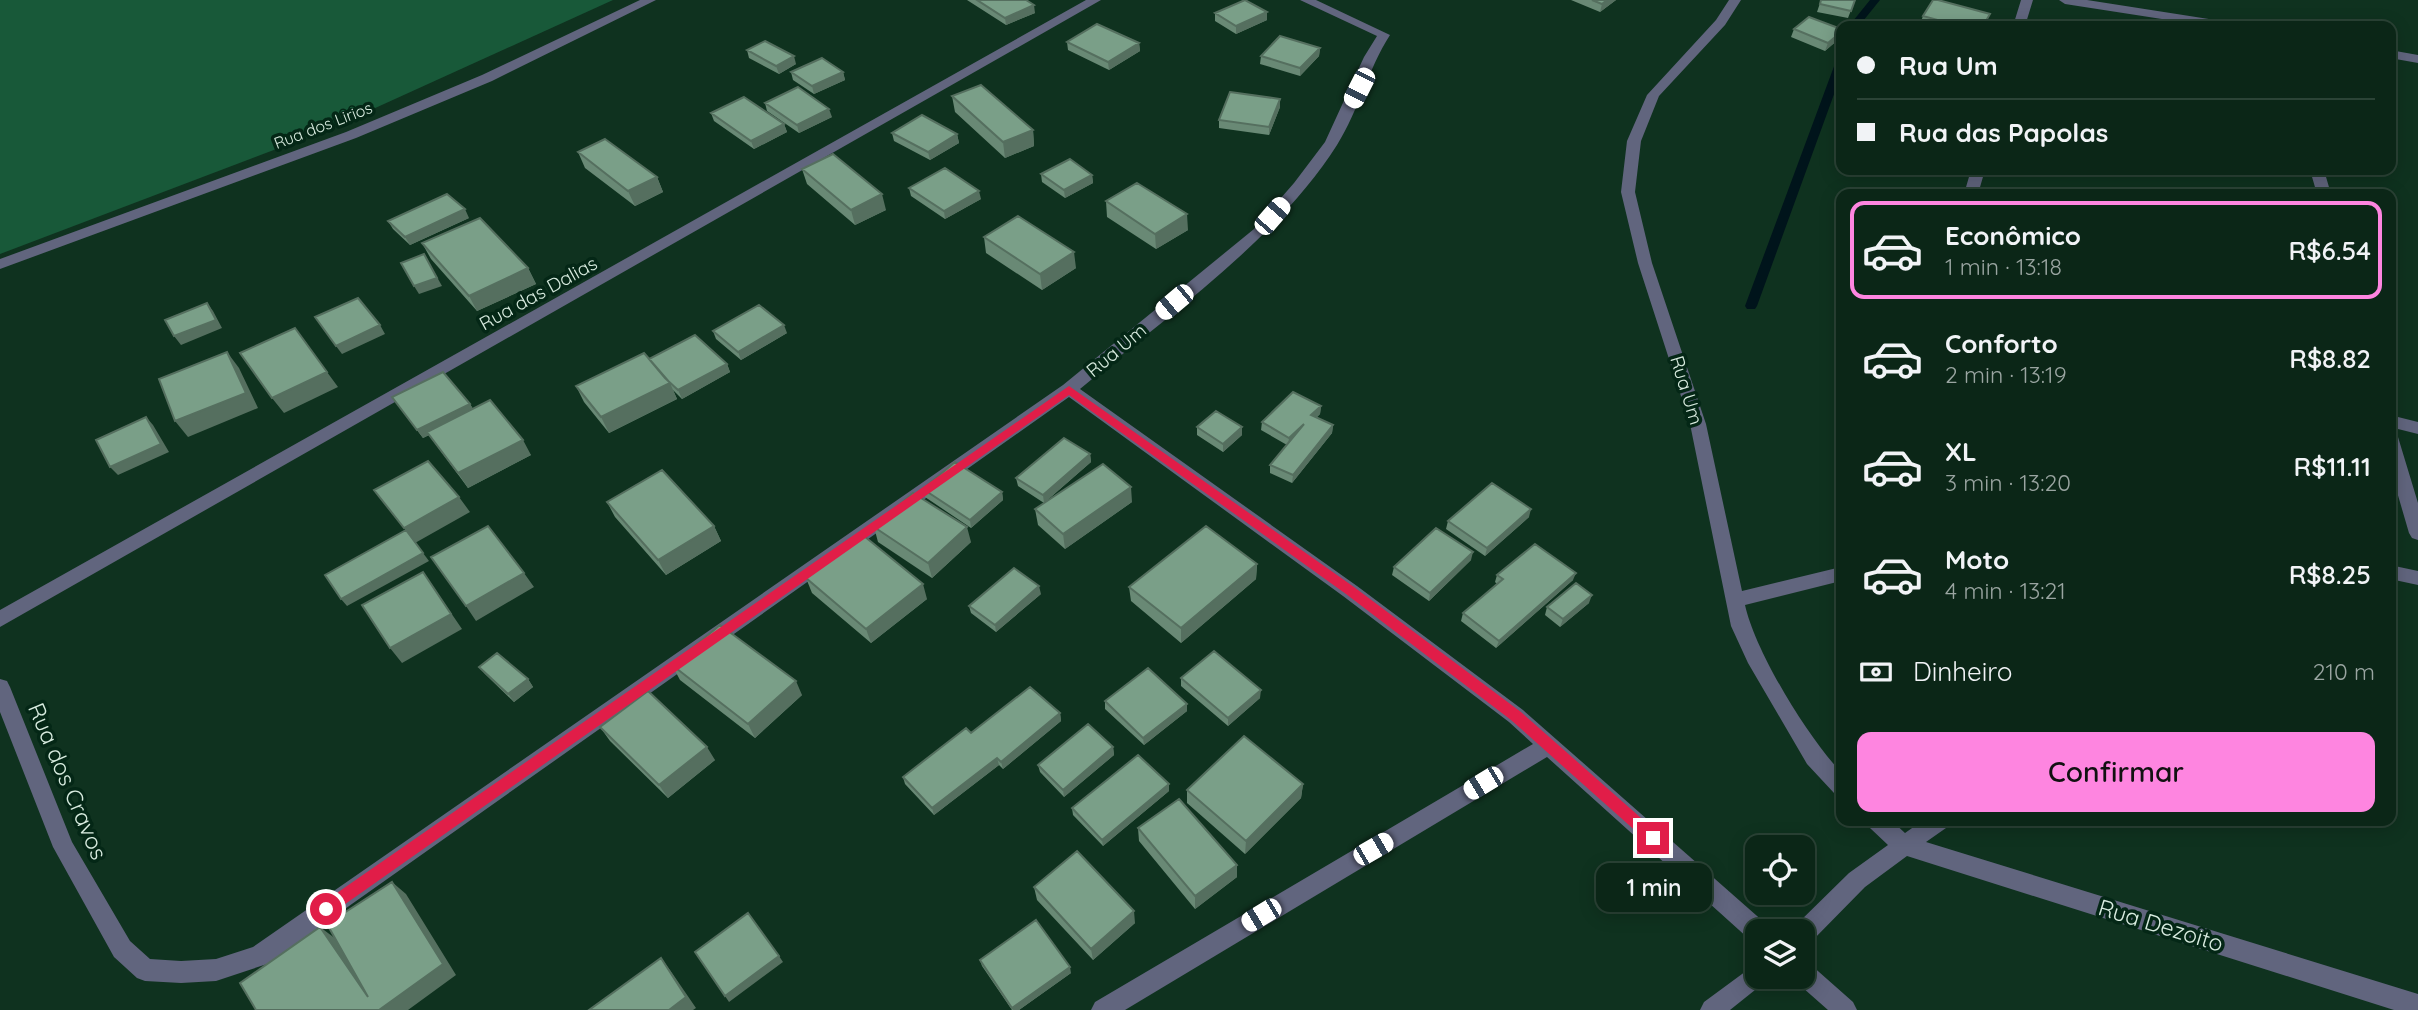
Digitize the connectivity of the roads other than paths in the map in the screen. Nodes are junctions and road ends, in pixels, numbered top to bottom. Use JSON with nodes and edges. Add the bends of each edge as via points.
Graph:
{"nodes":[{"id":1,"x":650,"y":0,"type":"edge"},
{"id":2,"x":1095,"y":0,"type":"edge"},
{"id":3,"x":1306,"y":0,"type":"edge"},
{"id":4,"x":1735,"y":0,"type":"edge"},
{"id":5,"x":2027,"y":0,"type":"edge"},
{"id":6,"x":2065,"y":0,"type":"edge"},
{"id":7,"x":2021,"y":21,"type":"edge"},
{"id":8,"x":2197,"y":21,"type":"edge"},
{"id":9,"x":2396,"y":55,"type":"edge"},
{"id":10,"x":2418,"y":59,"type":"edge"},
{"id":11,"x":0,"y":264,"type":"edge"},
{"id":12,"x":1069,"y":389,"type":"junction"},
{"id":13,"x":2396,"y":422,"type":"edge"},
{"id":14,"x":2418,"y":428,"type":"edge"},
{"id":15,"x":2396,"y":458,"type":"edge"},
{"id":16,"x":2418,"y":533,"type":"edge"},
{"id":17,"x":2396,"y":574,"type":"edge"},
{"id":18,"x":1836,"y":575,"type":"edge"},
{"id":19,"x":2418,"y":579,"type":"edge"},
{"id":20,"x":1735,"y":600,"type":"junction"},
{"id":21,"x":0,"y":619,"type":"edge"},
{"id":22,"x":0,"y":687,"type":"edge"},
{"id":23,"x":1549,"y":744,"type":"junction"},
{"id":24,"x":1836,"y":781,"type":"edge"},
{"id":25,"x":1882,"y":826,"type":"edge"},
{"id":26,"x":1932,"y":826,"type":"edge"},
{"id":27,"x":1903,"y":845,"type":"junction"},
{"id":28,"x":1745,"y":920,"type":"edge"},
{"id":29,"x":1815,"y":922,"type":"edge"},
{"id":30,"x":259,"y":956,"type":"joint"},
{"id":31,"x":1815,"y":983,"type":"edge"},
{"id":32,"x":1745,"y":984,"type":"edge"},
{"id":33,"x":2418,"y":1006,"type":"edge"},
{"id":34,"x":1103,"y":1010,"type":"edge"},
{"id":35,"x":1712,"y":1010,"type":"edge"},
{"id":36,"x":1845,"y":1010,"type":"edge"}],
"edges":[{"from":1,"to":11,"type":"street","name":"Rua dos Lirios","via":[[487,78],[351,135]]},
{"from":2,"to":21,"type":"street","name":"Rua das Dalias"},
{"from":3,"to":12,"type":"street","name":"Rua Um","via":[[1384,35],[1331,143],[1259,232]]},
{"from":4,"to":20,"type":"street","name":"Rua Um","via":[[1721,22],[1653,95],[1634,141],[1628,192],[1645,263],[1698,424]]},
{"from":5,"to":7,"type":"street"},
{"from":6,"to":8,"type":"street"},
{"from":9,"to":10,"type":"street"},
{"from":12,"to":23,"type":"street","via":[[1350,591]]},
{"from":12,"to":30,"type":"street","name":"Rua Um"},
{"from":13,"to":14,"type":"street"},
{"from":15,"to":16,"type":"street"},
{"from":17,"to":19,"type":"street"},
{"from":18,"to":20,"type":"street"},
{"from":20,"to":24,"type":"street","name":"Rua Um","via":[[1740,626],[1755,657],[1814,758]]},
{"from":22,"to":30,"type":"street","name":"Rua dos Cravos","via":[[64,847],[122,949],[145,970],[181,972],[216,970]]},
{"from":23,"to":28,"type":"street"},
{"from":23,"to":34,"type":"street"},
{"from":25,"to":27,"type":"street"},
{"from":26,"to":27,"type":"street"},
{"from":27,"to":29,"type":"street","via":[[1857,880]]},
{"from":27,"to":33,"type":"street","name":"Rua Dezoito"},
{"from":31,"to":36,"type":"street"},
{"from":32,"to":35,"type":"street"}]}
